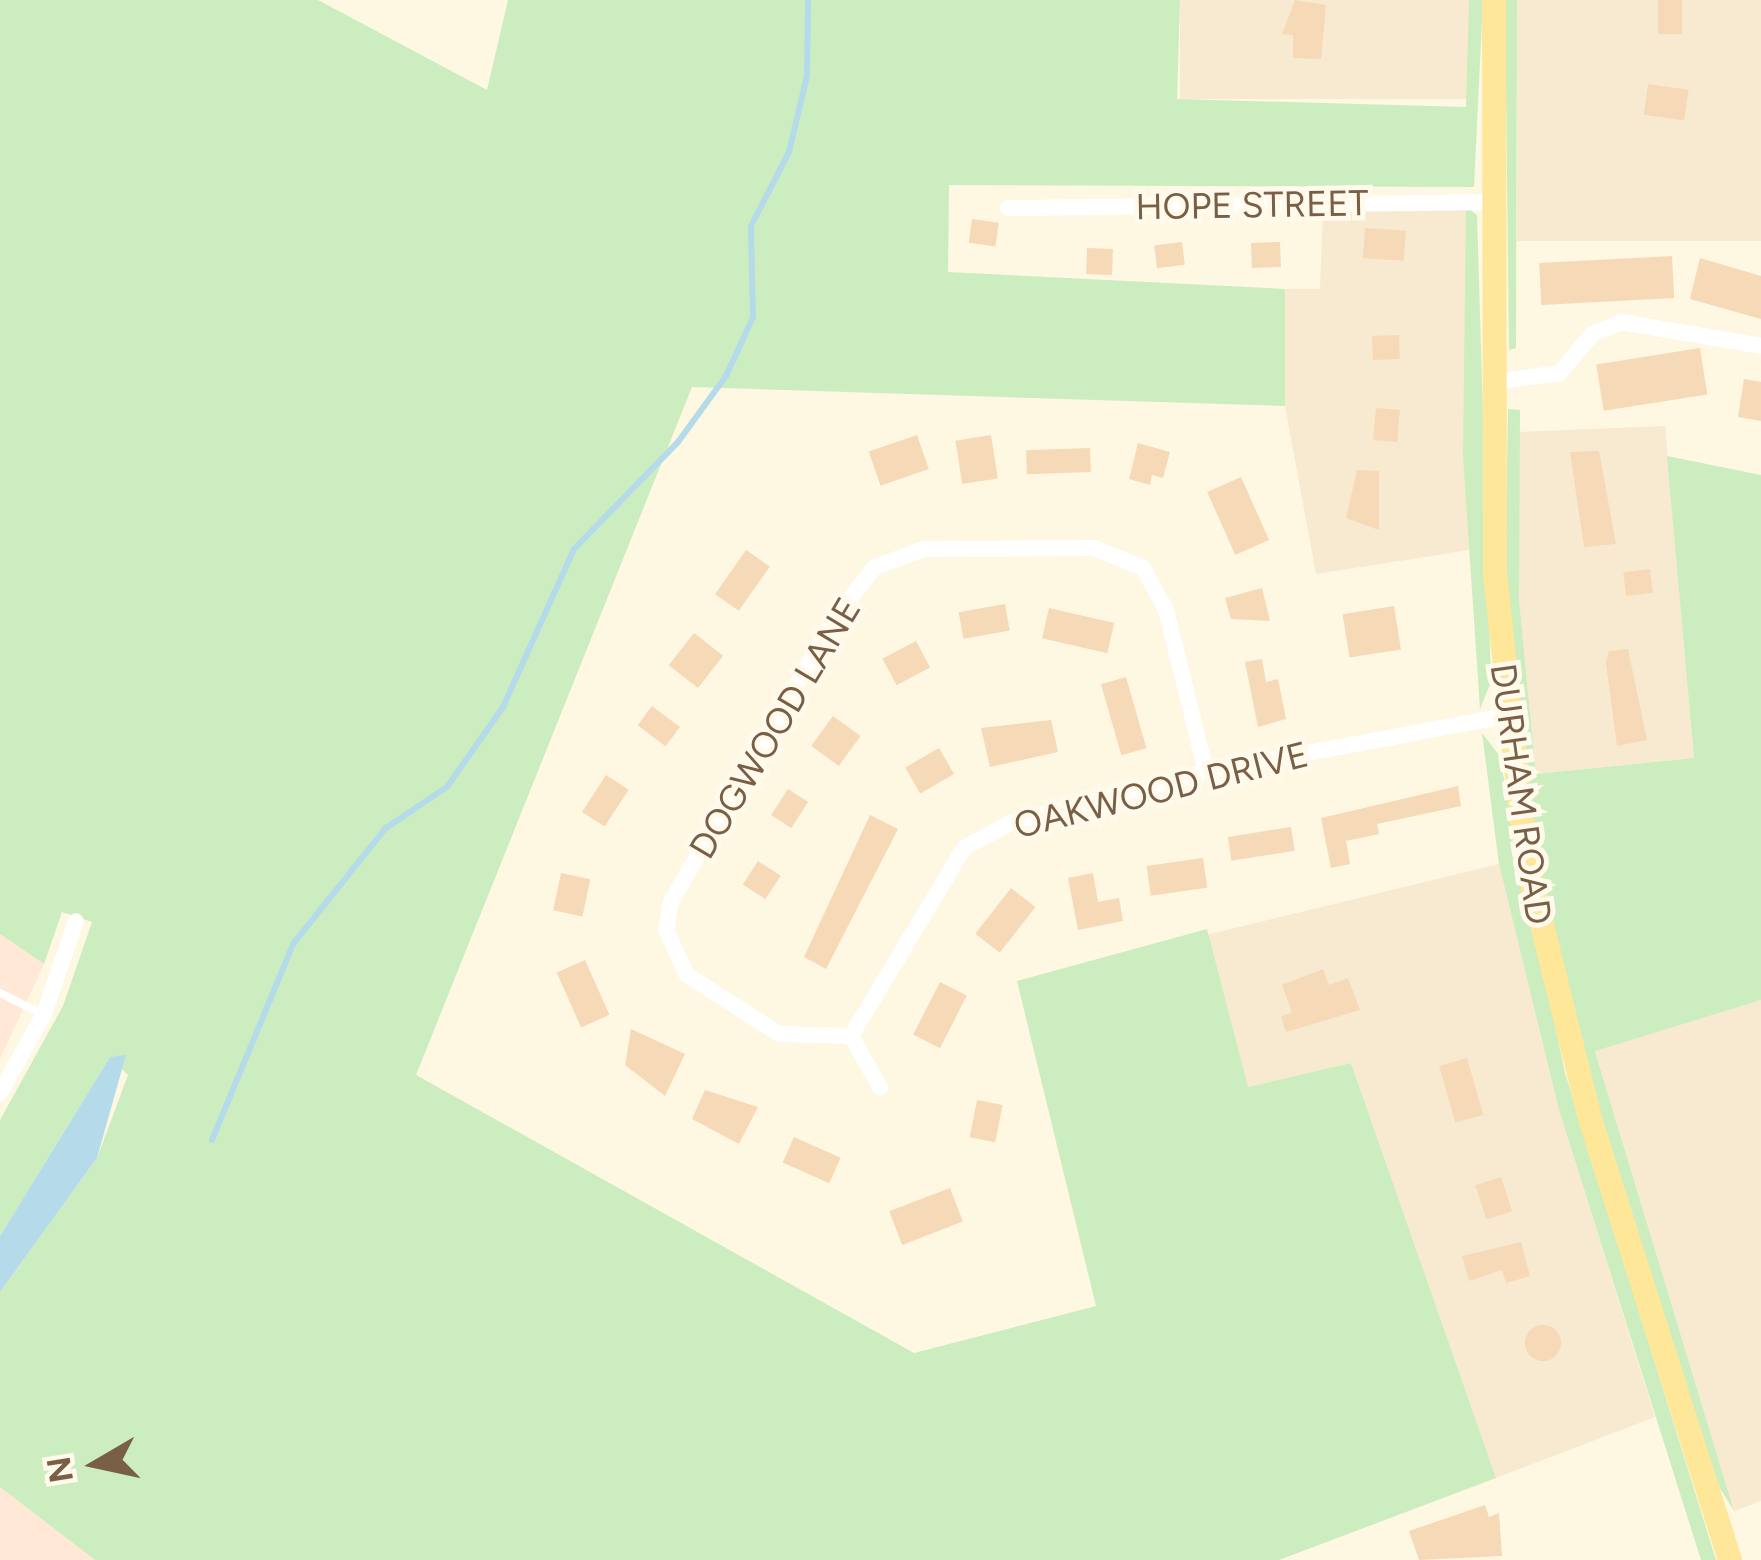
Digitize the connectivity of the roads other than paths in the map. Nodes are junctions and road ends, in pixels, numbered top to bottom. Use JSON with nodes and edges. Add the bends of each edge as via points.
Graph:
{"nodes":[{"id":1,"x":1494,"y":0,"type":"edge"},
{"id":2,"x":1496,"y":202,"type":"junction"},
{"id":3,"x":1008,"y":208,"type":"dead end"},
{"id":4,"x":1761,"y":346,"type":"edge"},
{"id":5,"x":1491,"y":382,"type":"junction"},
{"id":6,"x":1506,"y":716,"type":"junction"},
{"id":7,"x":1206,"y":772,"type":"junction"},
{"id":8,"x":76,"y":920,"type":"dead end"},
{"id":9,"x":0,"y":993,"type":"edge"},
{"id":10,"x":44,"y":1014,"type":"junction"},
{"id":11,"x":851,"y":1036,"type":"junction"},
{"id":12,"x":880,"y":1088,"type":"dead end"},
{"id":13,"x":0,"y":1093,"type":"edge"},
{"id":14,"x":1730,"y":1560,"type":"edge"}],
"edges":[{"from":1,"to":2,"type":"main road","name":"DURHAM ROAD"},
{"from":2,"to":3,"type":"street","name":"HOPE STREET"},
{"from":2,"to":5,"type":"main road","name":"DURHAM ROAD"},
{"from":4,"to":5,"type":"street","via":[[1621,322],[1592,334],[1560,373]]},
{"from":5,"to":6,"type":"main road","name":"DURHAM ROAD"},
{"from":6,"to":7,"type":"street","name":"OAKWOOD DRIVE"},
{"from":6,"to":14,"type":"main road","name":"DURHAM ROAD","via":[[1566,1034]]},
{"from":7,"to":11,"type":"street","name":"OAKWOOD DRIVE","via":[[1010,823],[964,848]]},
{"from":7,"to":11,"type":"street","name":"DOGWOOD LANE","via":[[1166,610],[1143,568],[1094,548],[924,550],[875,568],[838,613],[707,840],[666,930],[687,975],[779,1034]]},
{"from":8,"to":10,"type":"street"},
{"from":9,"to":10,"type":"lane"},
{"from":10,"to":13,"type":"street"},
{"from":11,"to":12,"type":"street"}]}
